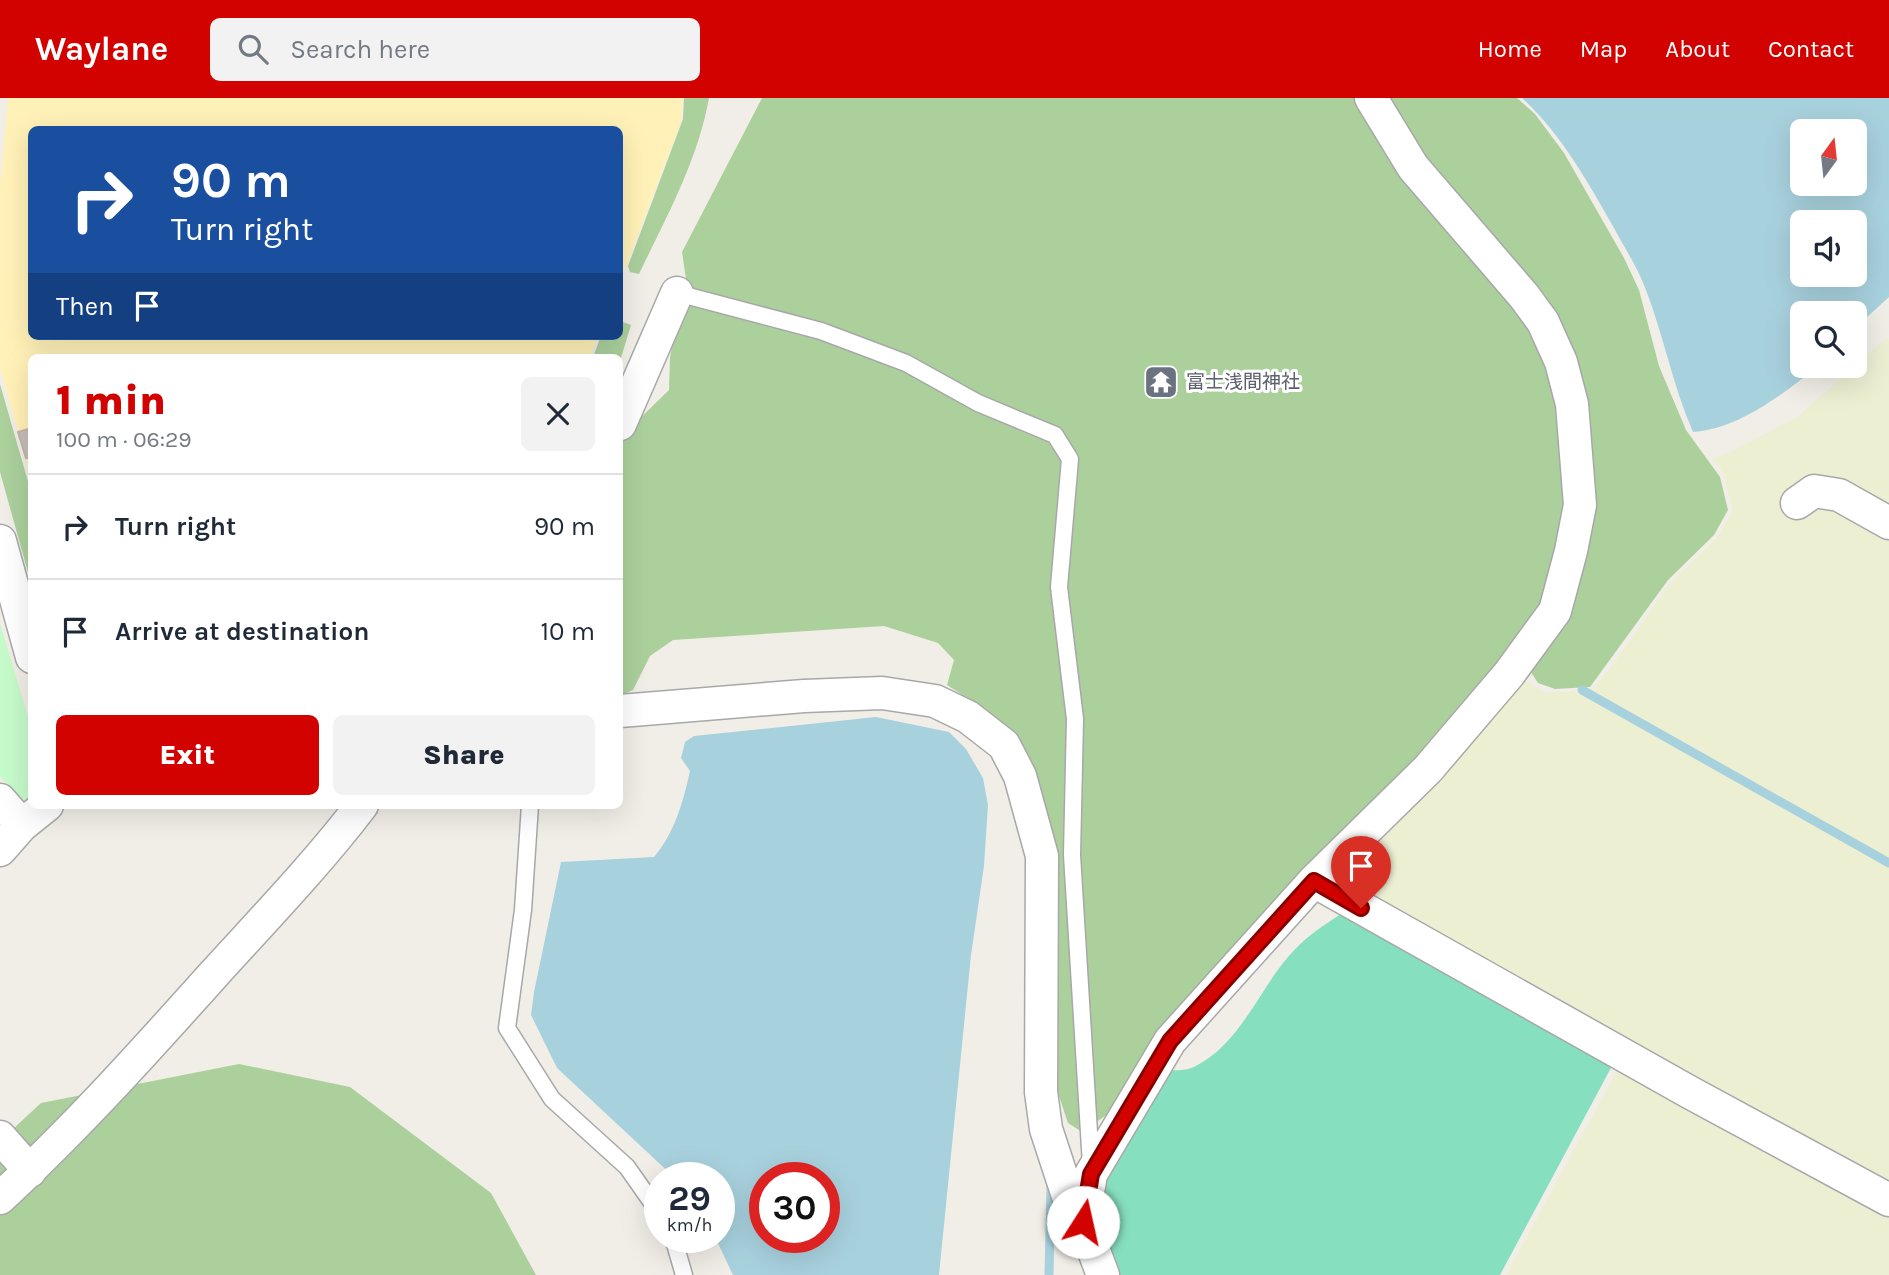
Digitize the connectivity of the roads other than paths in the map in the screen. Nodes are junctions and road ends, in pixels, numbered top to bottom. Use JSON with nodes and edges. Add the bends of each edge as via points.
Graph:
{"nodes":[{"id":1,"x":1371,"y":98,"type":"edge"},
{"id":2,"x":677,"y":293,"type":"joint"},
{"id":3,"x":623,"y":417,"type":"edge"},
{"id":4,"x":1797,"y":503,"type":"dead end"},
{"id":5,"x":1889,"y":523,"type":"edge"},
{"id":6,"x":0,"y":541,"type":"edge"},
{"id":7,"x":28,"y":642,"type":"edge"},
{"id":8,"x":623,"y":711,"type":"edge"},
{"id":9,"x":0,"y":800,"type":"edge"},
{"id":10,"x":42,"y":809,"type":"edge"},
{"id":11,"x":359,"y":809,"type":"edge"},
{"id":12,"x":530,"y":809,"type":"edge"},
{"id":13,"x":22,"y":824,"type":"junction"},
{"id":14,"x":0,"y":850,"type":"edge"},
{"id":15,"x":1314,"y":881,"type":"junction"},
{"id":16,"x":0,"y":1138,"type":"edge"},
{"id":17,"x":30,"y":1171,"type":"junction"},
{"id":18,"x":1091,"y":1174,"type":"junction"},
{"id":19,"x":644,"y":1191,"type":"edge"},
{"id":20,"x":0,"y":1198,"type":"edge"},
{"id":21,"x":1889,"y":1200,"type":"edge"},
{"id":22,"x":1083,"y":1222,"type":"junction"},
{"id":23,"x":678,"y":1253,"type":"edge"},
{"id":24,"x":684,"y":1275,"type":"edge"},
{"id":25,"x":1103,"y":1275,"type":"edge"}],
"edges":[{"from":1,"to":15,"type":"street","via":[[1413,167],[1543,322],[1561,362],[1572,404],[1580,505],[1555,611],[1509,674],[1428,769]]},
{"from":2,"to":3,"type":"street"},
{"from":2,"to":18,"type":"lane","via":[[821,331],[906,363],[978,403],[1055,435],[1070,458],[1059,587],[1074,719],[1072,855]]},
{"from":4,"to":5,"type":"street","via":[[1814,491],[1839,495]]},
{"from":6,"to":7,"type":"street"},
{"from":8,"to":22,"type":"street","via":[[883,693],[935,701],[968,717],[1004,745],[1020,776],[1042,856],[1041,1092],[1046,1129],[1068,1196]]},
{"from":9,"to":13,"type":"street"},
{"from":10,"to":13,"type":"street"},
{"from":11,"to":17,"type":"street","via":[[168,1026]]},
{"from":12,"to":19,"type":"lane","via":[[523,910],[507,1028],[552,1099],[627,1167]]},
{"from":13,"to":14,"type":"street"},
{"from":15,"to":18,"type":"street","via":[[1170,1041]]},
{"from":15,"to":21,"type":"street"},
{"from":16,"to":17,"type":"street"},
{"from":17,"to":20,"type":"street"},
{"from":18,"to":22,"type":"street"},
{"from":22,"to":25,"type":"street"},
{"from":23,"to":24,"type":"lane"}]}
